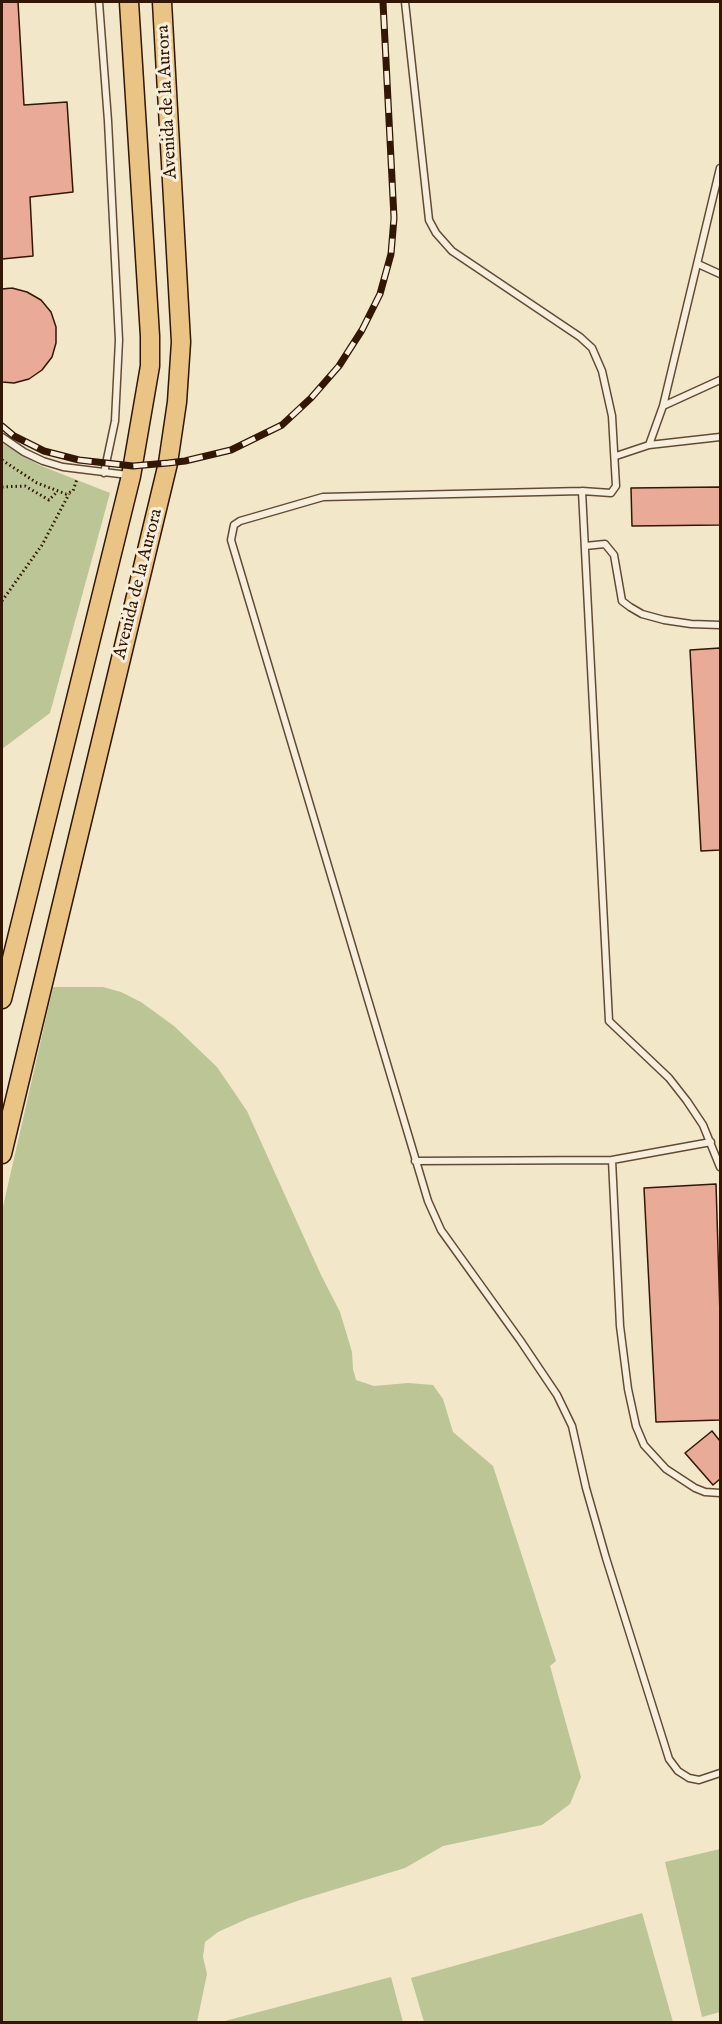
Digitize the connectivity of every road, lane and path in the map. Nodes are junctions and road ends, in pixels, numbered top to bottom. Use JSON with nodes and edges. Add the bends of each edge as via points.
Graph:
{"nodes":[{"id":1,"x":99,"y":2,"type":"edge"},
{"id":2,"x":129,"y":2,"type":"edge"},
{"id":3,"x":162,"y":2,"type":"edge"},
{"id":4,"x":405,"y":2,"type":"edge"},
{"id":5,"x":720,"y":168,"type":"edge"},
{"id":6,"x":698,"y":264,"type":"junction"},
{"id":7,"x":720,"y":274,"type":"edge"},
{"id":8,"x":720,"y":380,"type":"edge"},
{"id":9,"x":663,"y":406,"type":"junction"},
{"id":10,"x":2,"y":436,"type":"edge"},
{"id":11,"x":720,"y":437,"type":"edge"},
{"id":12,"x":650,"y":445,"type":"junction"},
{"id":13,"x":616,"y":456,"type":"junction"},
{"id":14,"x":2,"y":460,"type":"edge"},
{"id":15,"x":81,"y":469,"type":"junction"},
{"id":16,"x":104,"y":473,"type":"junction"},
{"id":17,"x":131,"y":476,"type":"junction"},
{"id":18,"x":2,"y":487,"type":"edge"},
{"id":19,"x":57,"y":491,"type":"junction"},
{"id":20,"x":582,"y":491,"type":"junction"},
{"id":21,"x":69,"y":494,"type":"junction"},
{"id":22,"x":585,"y":546,"type":"junction"},
{"id":23,"x":2,"y":601,"type":"edge"},
{"id":24,"x":720,"y":625,"type":"edge"},
{"id":25,"x":2,"y":999,"type":"edge"},
{"id":26,"x":711,"y":1142,"type":"junction"},
{"id":27,"x":2,"y":1154,"type":"edge"},
{"id":28,"x":612,"y":1160,"type":"junction"},
{"id":29,"x":415,"y":1161,"type":"junction"},
{"id":30,"x":720,"y":1167,"type":"edge"},
{"id":31,"x":720,"y":1493,"type":"edge"},
{"id":32,"x":720,"y":1773,"type":"edge"}],
"edges":[{"from":1,"to":16,"type":"lane","via":[[119,340],[115,421]]},
{"from":2,"to":17,"type":"main road","name":"Avenida de la Aurora","via":[[150,336],[150,366]]},
{"from":3,"to":27,"type":"main road","name":"Avenida de la Aurora","via":[[181,342],[177,402],[166,471]]},
{"from":4,"to":13,"type":"lane","via":[[429,220],[452,251],[592,348],[602,371]]},
{"from":5,"to":6,"type":"lane"},
{"from":6,"to":7,"type":"lane"},
{"from":6,"to":9,"type":"lane"},
{"from":8,"to":9,"type":"lane"},
{"from":9,"to":12,"type":"lane"},
{"from":10,"to":15,"type":"lane","via":[[43,461]]},
{"from":11,"to":12,"type":"lane"},
{"from":12,"to":13,"type":"lane"},
{"from":13,"to":20,"type":"lane","via":[[613,492]]},
{"from":14,"to":19,"type":"path"},
{"from":15,"to":16,"type":"lane"},
{"from":15,"to":21,"type":"path"},
{"from":16,"to":17,"type":"lane"},
{"from":17,"to":25,"type":"main road","name":"Avenida de la Aurora"},
{"from":18,"to":19,"type":"path","via":[[25,486],[49,500]]},
{"from":19,"to":21,"type":"path"},
{"from":20,"to":22,"type":"lane"},
{"from":20,"to":29,"type":"lane","via":[[323,497],[247,518],[234,525],[231,532]]},
{"from":21,"to":23,"type":"path","via":[[42,545]]},
{"from":22,"to":24,"type":"lane","via":[[605,544],[614,555],[622,601],[630,607],[664,620]]},
{"from":22,"to":26,"type":"lane","via":[[609,1021],[669,1078],[693,1109]]},
{"from":26,"to":28,"type":"lane"},
{"from":26,"to":30,"type":"lane"},
{"from":28,"to":29,"type":"lane"},
{"from":28,"to":31,"type":"lane","via":[[620,1326],[636,1426],[644,1445],[666,1469],[695,1488]]},
{"from":29,"to":32,"type":"lane","via":[[441,1230],[557,1395],[572,1426],[606,1558],[669,1759],[689,1778],[699,1780]]}]}
